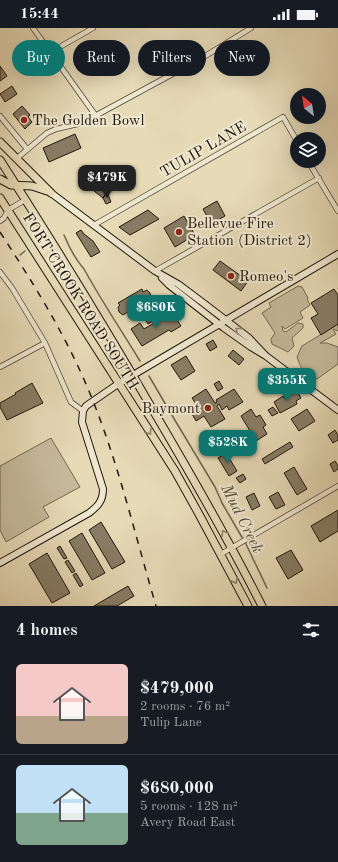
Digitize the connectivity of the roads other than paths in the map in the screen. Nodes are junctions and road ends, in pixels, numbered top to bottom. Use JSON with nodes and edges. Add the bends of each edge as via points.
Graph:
{"nodes":[{"id":1,"x":33,"y":28,"type":"edge"},
{"id":2,"x":93,"y":28,"type":"edge"},
{"id":3,"x":251,"y":28,"type":"edge"},
{"id":4,"x":42,"y":40,"type":"edge"},
{"id":5,"x":65,"y":44,"type":"edge"},
{"id":6,"x":65,"y":72,"type":"edge"},
{"id":7,"x":0,"y":116,"type":"edge"},
{"id":8,"x":96,"y":116,"type":"junction"},
{"id":9,"x":291,"y":132,"type":"edge"},
{"id":10,"x":0,"y":142,"type":"edge"},
{"id":11,"x":27,"y":149,"type":"junction"},
{"id":12,"x":16,"y":159,"type":"junction"},
{"id":13,"x":0,"y":160,"type":"edge"},
{"id":14,"x":313,"y":168,"type":"edge"},
{"id":15,"x":319,"y":178,"type":"junction"},
{"id":16,"x":0,"y":179,"type":"edge"},
{"id":17,"x":16,"y":185,"type":"junction"},
{"id":18,"x":51,"y":193,"type":"junction"},
{"id":19,"x":0,"y":198,"type":"edge"},
{"id":20,"x":25,"y":200,"type":"junction"},
{"id":21,"x":8,"y":210,"type":"junction"},
{"id":22,"x":338,"y":211,"type":"edge"},
{"id":23,"x":0,"y":221,"type":"edge"},
{"id":24,"x":94,"y":225,"type":"junction"},
{"id":25,"x":338,"y":254,"type":"edge"},
{"id":26,"x":155,"y":271,"type":"junction"},
{"id":27,"x":0,"y":272,"type":"edge"},
{"id":28,"x":226,"y":320,"type":"junction"},
{"id":29,"x":219,"y":324,"type":"junction"},
{"id":30,"x":45,"y":343,"type":"junction"},
{"id":31,"x":266,"y":356,"type":"junction"},
{"id":32,"x":0,"y":367,"type":"edge"},
{"id":33,"x":133,"y":375,"type":"junction"},
{"id":34,"x":118,"y":384,"type":"junction"},
{"id":35,"x":338,"y":410,"type":"edge"},
{"id":36,"x":83,"y":411,"type":"junction"},
{"id":37,"x":338,"y":486,"type":"edge"},
{"id":38,"x":232,"y":548,"type":"junction"},
{"id":39,"x":221,"y":554,"type":"junction"},
{"id":40,"x":0,"y":563,"type":"edge"},
{"id":41,"x":261,"y":605,"type":"edge"},
{"id":42,"x":248,"y":606,"type":"edge"}],
"edges":[{"from":1,"to":4,"type":"street"},
{"from":2,"to":5,"type":"street"},
{"from":3,"to":8,"type":"street"},
{"from":6,"to":8,"type":"street"},
{"from":7,"to":11,"type":"street"},
{"from":8,"to":11,"type":"street","via":[[80,124],[48,132]]},
{"from":9,"to":24,"type":"street","name":"TULIP LANE","via":[[283,117]]},
{"from":10,"to":12,"type":"main road"},
{"from":11,"to":12,"type":"street"},
{"from":12,"to":18,"type":"main road"},
{"from":13,"to":17,"type":"main road"},
{"from":14,"to":15,"type":"street"},
{"from":15,"to":22,"type":"street"},
{"from":15,"to":26,"type":"street"},
{"from":16,"to":17,"type":"main road"},
{"from":17,"to":18,"type":"main road","via":[[32,186]]},
{"from":17,"to":20,"type":"main road"},
{"from":18,"to":24,"type":"street"},
{"from":19,"to":21,"type":"main road","name":"FORT CROOK ROAD SOUTH"},
{"from":20,"to":21,"type":"street"},
{"from":20,"to":33,"type":"main road"},
{"from":21,"to":23,"type":"street"},
{"from":21,"to":34,"type":"main road","name":"FORT CROOK ROAD SOUTH"},
{"from":24,"to":26,"type":"street"},
{"from":25,"to":28,"type":"street"},
{"from":26,"to":28,"type":"street","via":[[178,284]]},
{"from":26,"to":29,"type":"street"},
{"from":27,"to":30,"type":"street"},
{"from":28,"to":29,"type":"street"},
{"from":31,"to":28,"type":"street","one_way":true,"via":[[249,338]]},
{"from":29,"to":31,"type":"street"},
{"from":29,"to":33,"type":"street"},
{"from":30,"to":32,"type":"street"},
{"from":30,"to":36,"type":"street","via":[[71,402]]},
{"from":31,"to":35,"type":"street"},
{"from":33,"to":34,"type":"street"},
{"from":38,"to":33,"type":"main road","one_way":true},
{"from":34,"to":36,"type":"street","via":[[93,400]]},
{"from":34,"to":39,"type":"main road","name":"FORT CROOK ROAD SOUTH","one_way":true,"via":[[174,471]]},
{"from":36,"to":40,"type":"street","via":[[82,426],[103,489],[100,503],[89,513]]},
{"from":37,"to":38,"type":"street"},
{"from":38,"to":39,"type":"street"},
{"from":38,"to":41,"type":"main road"},
{"from":39,"to":42,"type":"main road","name":"FORT CROOK ROAD SOUTH","one_way":true}]}
